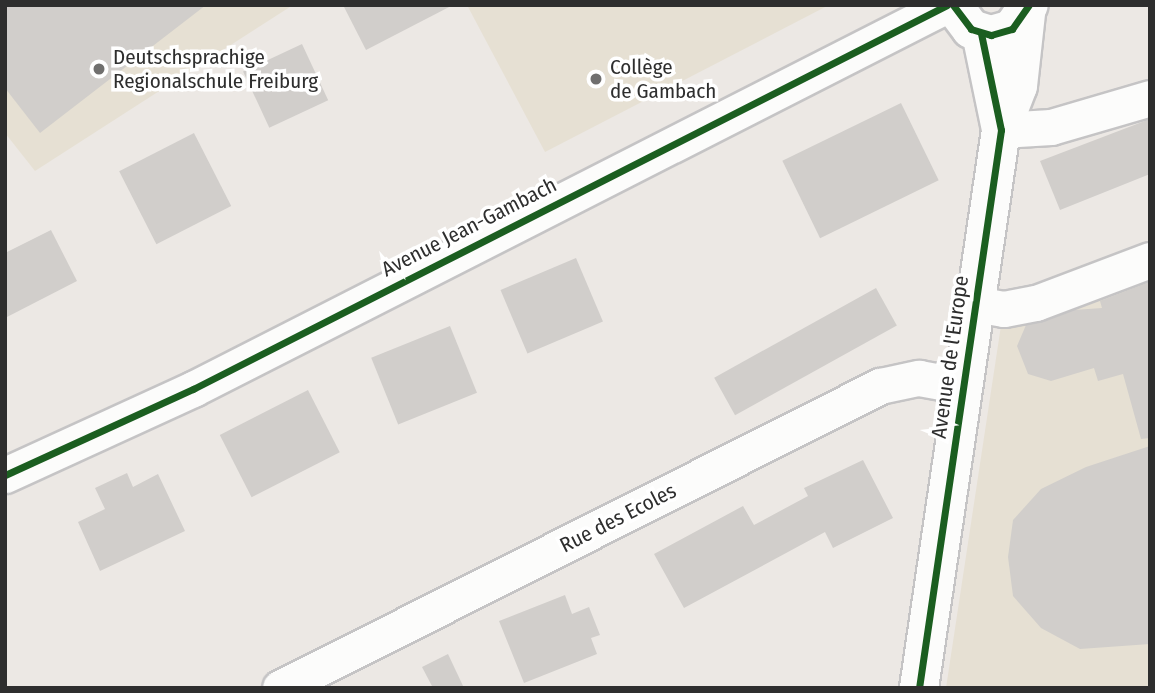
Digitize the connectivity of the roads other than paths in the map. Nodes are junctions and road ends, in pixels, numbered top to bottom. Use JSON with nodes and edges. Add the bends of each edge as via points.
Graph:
{"nodes":[{"id":1,"x":947,"y":5,"type":"edge"},
{"id":2,"x":953,"y":5,"type":"edge"},
{"id":3,"x":1028,"y":9,"type":"edge"},
{"id":4,"x":981,"y":33,"type":"junction"},
{"id":5,"x":1150,"y":98,"type":"edge"},
{"id":6,"x":1001,"y":130,"type":"junction"},
{"id":7,"x":1150,"y":260,"type":"edge"},
{"id":8,"x":975,"y":304,"type":"junction"},
{"id":9,"x":963,"y":386,"type":"junction"},
{"id":10,"x":5,"y":475,"type":"edge"},
{"id":11,"x":280,"y":688,"type":"edge"},
{"id":12,"x":919,"y":688,"type":"edge"}],
"edges":[{"from":1,"to":10,"type":"street","name":"Avenue Jean-Gambach","via":[[193,389]]},
{"from":2,"to":4,"type":"main road","via":[[962,22]]},
{"from":3,"to":4,"type":"main road","via":[[1012,29]]},
{"from":3,"to":6,"type":"main road","name":"Avenue de l'Europe","via":[[1018,86]]},
{"from":4,"to":6,"type":"main road","name":"Avenue de l'Europe"},
{"from":5,"to":6,"type":"street","via":[[1051,127]]},
{"from":6,"to":8,"type":"main road","name":"Avenue de l'Europe"},
{"from":7,"to":8,"type":"street","via":[[1036,303],[1004,309]]},
{"from":8,"to":9,"type":"main road","name":"Avenue de l'Europe"},
{"from":9,"to":11,"type":"street","name":"Rue des Ecoles","via":[[919,378],[880,386]]},
{"from":9,"to":12,"type":"main road","name":"Avenue de l'Europe"}]}
